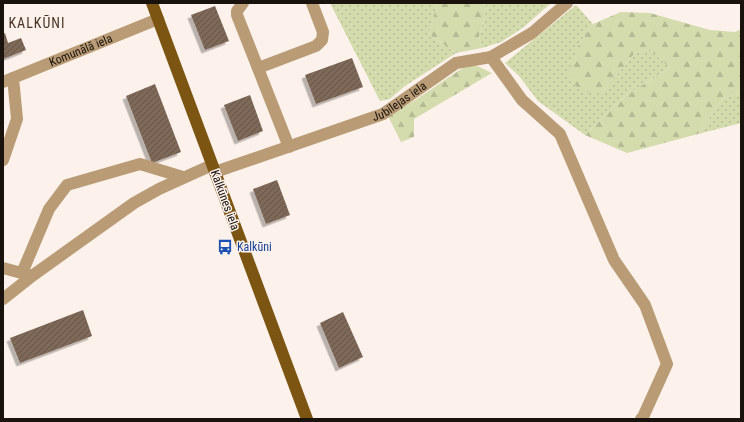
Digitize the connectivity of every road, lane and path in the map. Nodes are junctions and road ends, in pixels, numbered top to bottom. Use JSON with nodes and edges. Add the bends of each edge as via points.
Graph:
{"nodes":[{"id":1,"x":152,"y":3,"type":"edge"},
{"id":2,"x":243,"y":3,"type":"edge"},
{"id":3,"x":312,"y":3,"type":"edge"},
{"id":4,"x":568,"y":3,"type":"edge"},
{"id":5,"x":158,"y":19,"type":"junction"},
{"id":6,"x":491,"y":57,"type":"junction"},
{"id":7,"x":258,"y":68,"type":"junction"},
{"id":8,"x":8,"y":80,"type":"edge"},
{"id":9,"x":289,"y":147,"type":"junction"},
{"id":10,"x":3,"y":160,"type":"edge"},
{"id":11,"x":214,"y":168,"type":"junction"},
{"id":12,"x":183,"y":177,"type":"junction"},
{"id":13,"x":3,"y":268,"type":"edge"},
{"id":14,"x":26,"y":274,"type":"junction"},
{"id":15,"x":3,"y":299,"type":"edge"},
{"id":16,"x":307,"y":419,"type":"edge"},
{"id":17,"x":641,"y":419,"type":"edge"}],
"edges":[{"from":1,"to":5,"type":"main road","name":"Kalkūnes iela"},
{"from":2,"to":7,"type":"street","via":[[237,10],[237,15]]},
{"from":3,"to":7,"type":"street","via":[[323,32],[322,40],[316,46]]},
{"from":4,"to":6,"type":"street","name":"Jubilejas iela","via":[[532,33]]},
{"from":5,"to":8,"type":"street","name":"Komunālā iela"},
{"from":5,"to":11,"type":"main road","name":"Kalkūnes iela"},
{"from":6,"to":9,"type":"street","name":"Jubilejas iela","via":[[456,64],[383,114]]},
{"from":6,"to":17,"type":"street","via":[[522,100],[560,134],[614,260],[645,305],[666,364]]},
{"from":7,"to":9,"type":"street"},
{"from":8,"to":10,"type":"street","via":[[17,119]]},
{"from":9,"to":11,"type":"street","name":"Jubilejas iela"},
{"from":11,"to":12,"type":"street","name":"Jubilejas iela"},
{"from":11,"to":16,"type":"main road","name":"Kalkūnes iela"},
{"from":12,"to":14,"type":"street","name":"Jubilejas iela","via":[[134,202]]},
{"from":12,"to":14,"type":"street","via":[[140,164],[67,185],[49,209]]},
{"from":13,"to":14,"type":"street"},
{"from":14,"to":15,"type":"street","name":"Jubilejas iela"}]}
